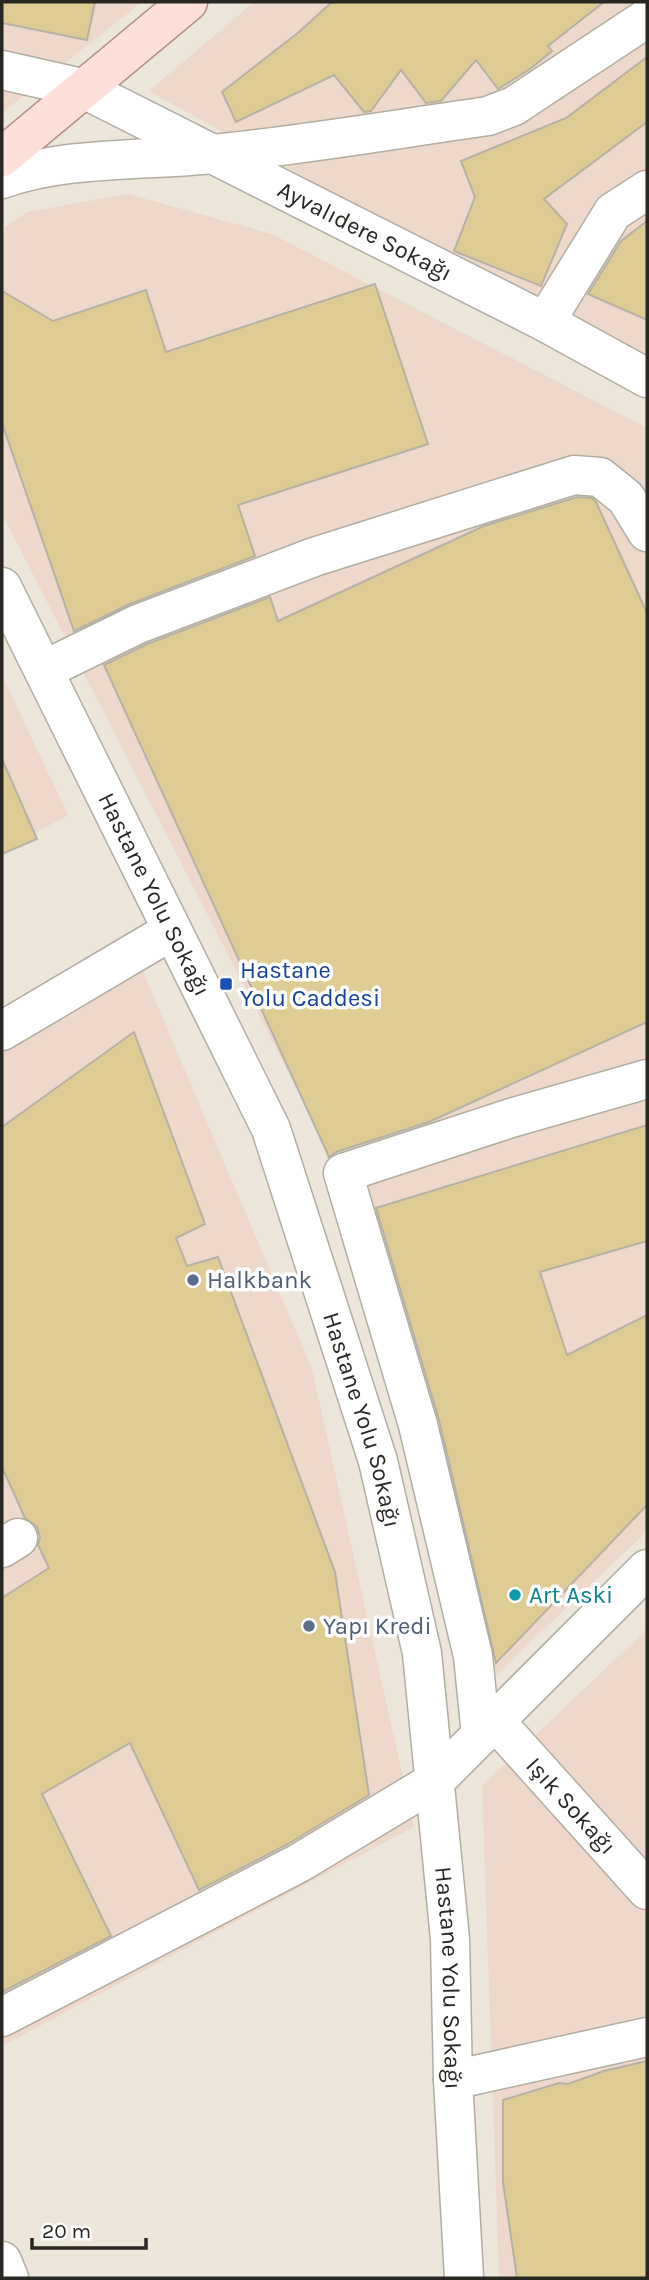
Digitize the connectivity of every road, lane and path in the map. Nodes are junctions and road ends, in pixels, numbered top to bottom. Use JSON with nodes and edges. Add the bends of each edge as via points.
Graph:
{"nodes":[{"id":1,"x":188,"y":2,"type":"edge"},
{"id":2,"x":647,"y":19,"type":"edge"},
{"id":3,"x":2,"y":70,"type":"edge"},
{"id":4,"x":82,"y":88,"type":"junction"},
{"id":5,"x":45,"y":121,"type":"junction"},
{"id":6,"x":214,"y":154,"type":"junction"},
{"id":7,"x":2,"y":156,"type":"edge"},
{"id":8,"x":60,"y":166,"type":"junction"},
{"id":9,"x":2,"y":179,"type":"edge"},
{"id":10,"x":647,"y":190,"type":"edge"},
{"id":11,"x":545,"y":322,"type":"junction"},
{"id":12,"x":647,"y":378,"type":"edge"},
{"id":13,"x":647,"y":532,"type":"edge"},
{"id":14,"x":2,"y":587,"type":"edge"},
{"id":15,"x":44,"y":670,"type":"junction"},
{"id":16,"x":171,"y":931,"type":"junction"},
{"id":17,"x":2,"y":1031,"type":"edge"},
{"id":18,"x":647,"y":1079,"type":"edge"},
{"id":19,"x":647,"y":1569,"type":"edge"},
{"id":20,"x":488,"y":1728,"type":"junction"},
{"id":21,"x":435,"y":1781,"type":"junction"},
{"id":22,"x":647,"y":1890,"type":"edge"},
{"id":23,"x":2,"y":2017,"type":"edge"},
{"id":24,"x":647,"y":2037,"type":"edge"},
{"id":25,"x":453,"y":2080,"type":"junction"},
{"id":26,"x":2,"y":2261,"type":"edge"},
{"id":27,"x":9,"y":2278,"type":"edge"},
{"id":28,"x":464,"y":2278,"type":"edge"}],
"edges":[{"from":1,"to":4,"type":"main road"},
{"from":2,"to":6,"type":"street","via":[[514,106],[488,116]]},
{"from":3,"to":4,"type":"street","name":"Ayvalıdere Sokağı"},
{"from":4,"to":5,"type":"main road"},
{"from":4,"to":6,"type":"street","name":"Ayvalıdere Sokağı"},
{"from":5,"to":7,"type":"main road"},
{"from":5,"to":8,"type":"street","via":[[44,141]]},
{"from":6,"to":8,"type":"street"},
{"from":6,"to":11,"type":"street","name":"Ayvalıdere Sokağı"},
{"from":8,"to":9,"type":"street","via":[[26,170]]},
{"from":10,"to":11,"type":"street","via":[[613,212]]},
{"from":11,"to":12,"type":"street","name":"Ayvalıdere Sokağı"},
{"from":13,"to":15,"type":"street","via":[[626,498],[600,477],[574,475],[314,557],[138,624]]},
{"from":14,"to":15,"type":"street","name":"Hastane Yolu Sokağı"},
{"from":15,"to":16,"type":"street","name":"Hastane Yolu Sokağı"},
{"from":16,"to":17,"type":"street"},
{"from":16,"to":21,"type":"street","name":"Hastane Yolu Sokağı","via":[[271,1129],[378,1461],[422,1653]]},
{"from":18,"to":20,"type":"street","via":[[343,1173],[418,1426]]},
{"from":19,"to":20,"type":"street"},
{"from":20,"to":21,"type":"street"},
{"from":20,"to":22,"type":"street","name":"Işık Sokağı"},
{"from":21,"to":23,"type":"street","via":[[299,1863]]},
{"from":21,"to":25,"type":"street","name":"Hastane Yolu Sokağı","via":[[450,1939]]},
{"from":24,"to":25,"type":"street"},
{"from":25,"to":28,"type":"street","name":"Hastane Yolu Sokağı"},
{"from":26,"to":27,"type":"street"}]}
